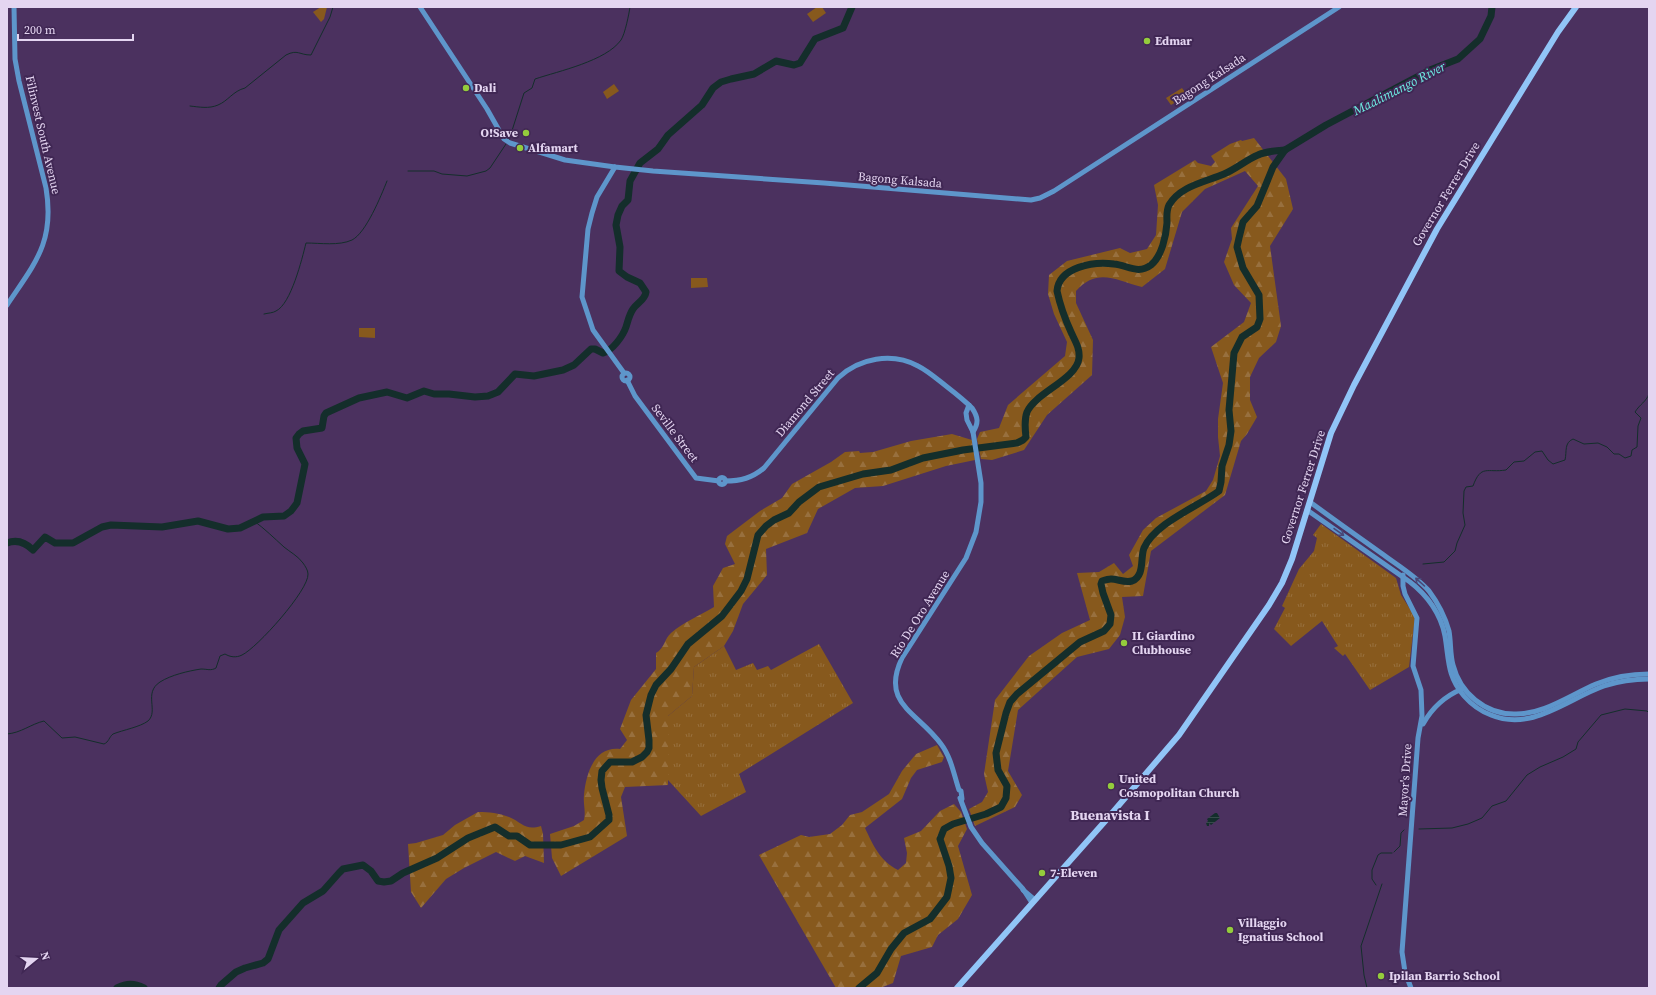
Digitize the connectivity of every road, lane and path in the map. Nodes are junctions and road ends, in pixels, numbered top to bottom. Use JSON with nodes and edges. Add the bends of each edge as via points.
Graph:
{"nodes":[{"id":1,"x":14,"y":7,"type":"edge"},
{"id":2,"x":420,"y":7,"type":"edge"},
{"id":3,"x":1339,"y":7,"type":"edge"},
{"id":4,"x":1576,"y":7,"type":"edge"},
{"id":5,"x":615,"y":167,"type":"junction"},
{"id":6,"x":7,"y":304,"type":"edge"},
{"id":7,"x":930,"y":374,"type":"joint"},
{"id":8,"x":969,"y":405,"type":"junction"},
{"id":9,"x":973,"y":432,"type":"junction"},
{"id":10,"x":719,"y":481,"type":"joint"},
{"id":11,"x":1310,"y":502,"type":"junction"},
{"id":12,"x":1307,"y":510,"type":"junction"},
{"id":13,"x":1404,"y":570,"type":"junction"},
{"id":14,"x":1403,"y":578,"type":"junction"},
{"id":15,"x":1649,"y":674,"type":"edge"},
{"id":16,"x":1649,"y":679,"type":"edge"},
{"id":17,"x":1462,"y":690,"type":"junction"},
{"id":18,"x":1421,"y":727,"type":"junction"},
{"id":19,"x":1034,"y":901,"type":"junction"},
{"id":20,"x":957,"y":988,"type":"edge"},
{"id":21,"x":1411,"y":988,"type":"edge"}],
"edges":[{"from":1,"to":6,"type":"street","name":"Filinvest South Avenue","via":[[14,40],[19,81],[46,188],[49,219],[41,250]]},
{"from":2,"to":5,"type":"street","name":"Bagong Kalsada","via":[[508,141],[558,158]]},
{"from":3,"to":5,"type":"street","name":"Bagong Kalsada","via":[[1054,191],[1031,200]]},
{"from":4,"to":11,"type":"main road","name":"Governor Ferrer Drive","via":[[1437,229],[1354,385],[1331,434]]},
{"from":5,"to":10,"type":"street","name":"Seville Street","via":[[597,197],[588,229],[582,297],[591,328],[624,373],[629,375],[627,380],[635,396],[696,478]]},
{"from":7,"to":8,"type":"street","name":"Rio De Oro Avenue"},
{"from":7,"to":10,"type":"street","name":"Diamond Street","via":[[910,362],[891,358],[868,360],[852,367],[830,386],[764,468],[744,479],[726,481],[722,478]]},
{"from":8,"to":9,"type":"street","name":"Rio De Oro Avenue","via":[[967,420]]},
{"from":8,"to":9,"type":"street","name":"Rio De Oro Avenue","via":[[978,422]]},
{"from":9,"to":19,"type":"street","name":"Rio De Oro Avenue","via":[[981,483],[981,502],[972,547],[902,658],[896,670],[895,684],[897,695],[904,706],[935,736],[946,752],[971,827],[1022,890]]},
{"from":11,"to":12,"type":"main road","name":"Governor Ferrer Drive"},
{"from":11,"to":13,"type":"street"},
{"from":12,"to":14,"type":"street","one_way":true},
{"from":12,"to":19,"type":"main road","name":"Governor Ferrer Drive","via":[[1282,583],[1204,700],[1179,735]]},
{"from":13,"to":14,"type":"street","name":"Mayor's Drive"},
{"from":17,"to":13,"type":"street","one_way":true,"via":[[1453,665],[1449,631],[1441,610],[1424,586]]},
{"from":14,"to":17,"type":"street","via":[[1420,590],[1436,611],[1445,636],[1448,666],[1453,680]]},
{"from":14,"to":18,"type":"street","name":"Mayor's Drive","via":[[1405,594],[1417,618],[1413,666],[1422,697]]},
{"from":15,"to":17,"type":"street","via":[[1606,680],[1539,711],[1520,714],[1505,714],[1492,710]]},
{"from":16,"to":17,"type":"street","via":[[1623,681],[1605,686],[1542,715],[1522,720],[1505,719],[1489,714],[1471,703]]},
{"from":17,"to":18,"type":"street","via":[[1434,707]]},
{"from":18,"to":21,"type":"street","name":"Mayor's Drive","via":[[1418,738],[1402,952],[1404,972]]},
{"from":19,"to":20,"type":"main road","name":"Governor Ferrer Drive"}]}
